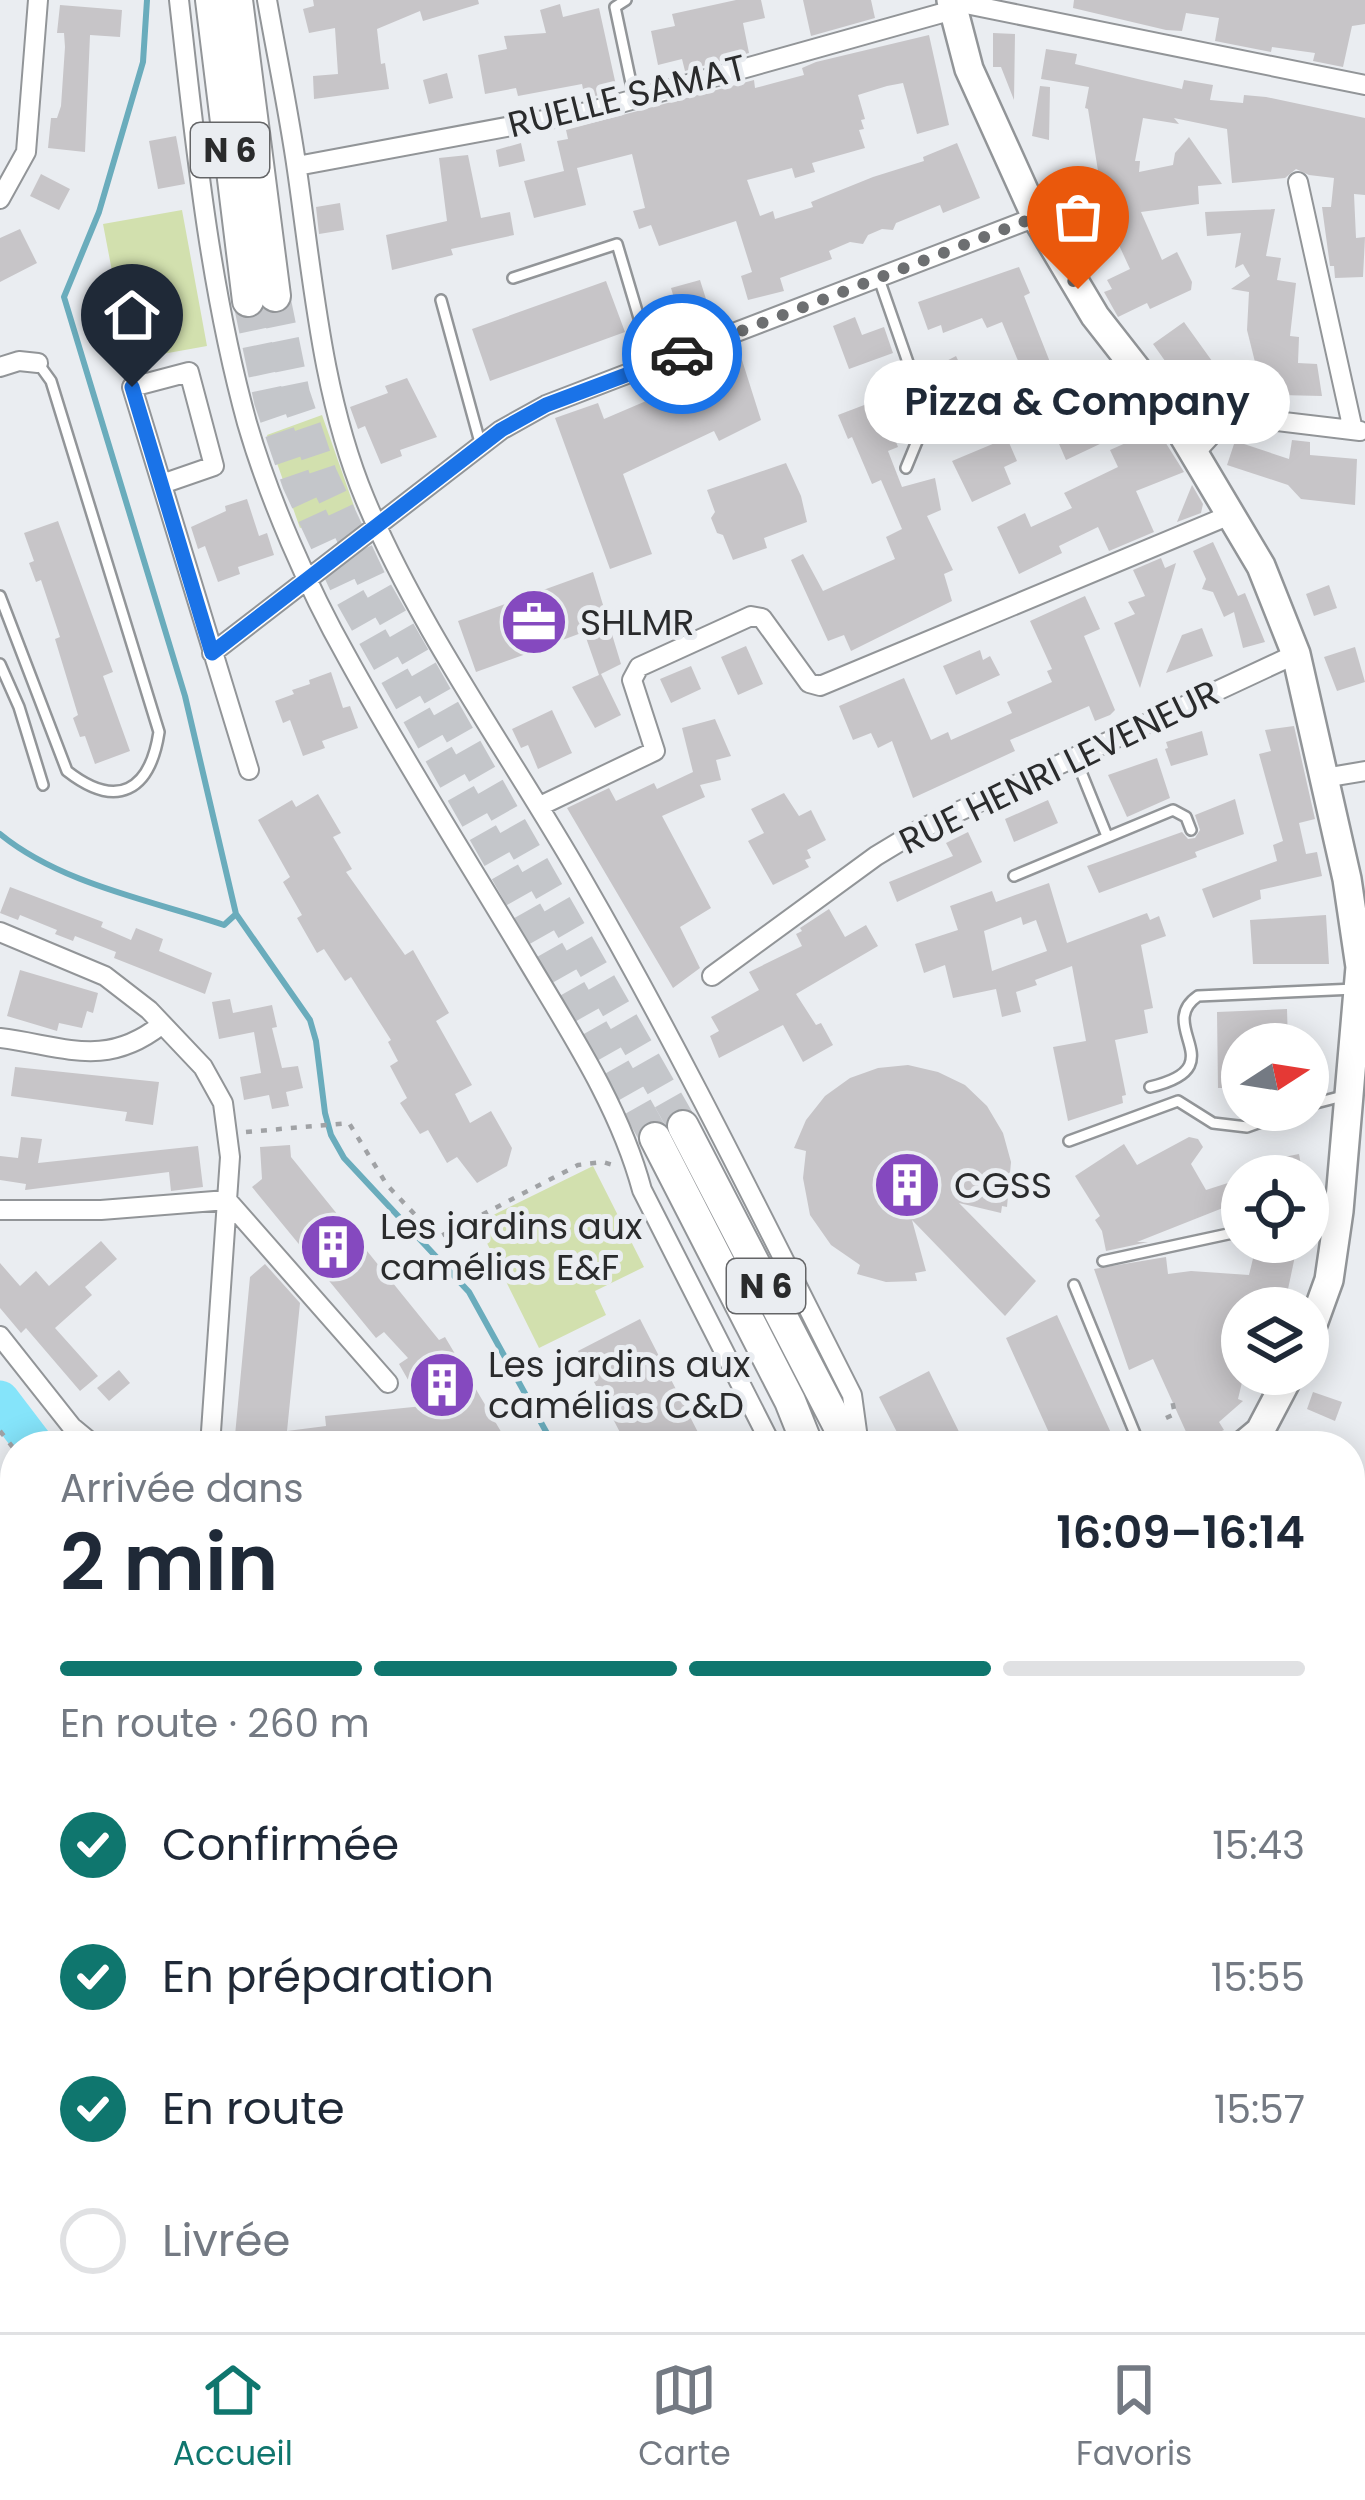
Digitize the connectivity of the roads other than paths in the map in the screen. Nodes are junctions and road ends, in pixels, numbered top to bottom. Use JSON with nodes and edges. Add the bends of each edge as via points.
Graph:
{"nodes":[{"id":1,"x":38,"y":0,"type":"edge"},
{"id":2,"x":179,"y":0,"type":"edge"},
{"id":3,"x":211,"y":0,"type":"edge"},
{"id":4,"x":237,"y":0,"type":"edge"},
{"id":5,"x":267,"y":0,"type":"edge"},
{"id":6,"x":626,"y":0,"type":"edge"},
{"id":7,"x":952,"y":4,"type":"edge"},
{"id":8,"x":1365,"y":85,"type":"edge"},
{"id":9,"x":634,"y":97,"type":"junction"},
{"id":10,"x":297,"y":166,"type":"junction"},
{"id":11,"x":1298,"y":182,"type":"dead end"},
{"id":12,"x":0,"y":199,"type":"edge"},
{"id":13,"x":1036,"y":217,"type":"junction"},
{"id":14,"x":513,"y":278,"type":"dead end"},
{"id":15,"x":879,"y":279,"type":"junction"},
{"id":16,"x":441,"y":300,"type":"dead end"},
{"id":17,"x":38,"y":363,"type":"joint"},
{"id":18,"x":653,"y":365,"type":"junction"},
{"id":19,"x":0,"y":368,"type":"edge"},
{"id":20,"x":1167,"y":408,"type":"junction"},
{"id":21,"x":1000,"y":416,"type":"dead end"},
{"id":22,"x":1229,"y":416,"type":"junction"},
{"id":23,"x":927,"y":417,"type":"junction"},
{"id":24,"x":1359,"y":431,"type":"edge"},
{"id":25,"x":481,"y":446,"type":"junction"},
{"id":26,"x":1194,"y":454,"type":"junction"},
{"id":27,"x":906,"y":468,"type":"dead end"},
{"id":28,"x":162,"y":484,"type":"junction"},
{"id":29,"x":1230,"y":515,"type":"junction"},
{"id":30,"x":379,"y":527,"type":"junction"},
{"id":31,"x":308,"y":578,"type":"junction"},
{"id":32,"x":0,"y":596,"type":"edge"},
{"id":33,"x":212,"y":653,"type":"junction"},
{"id":34,"x":1296,"y":654,"type":"junction"},
{"id":35,"x":0,"y":664,"type":"edge"},
{"id":36,"x":1075,"y":757,"type":"junction"},
{"id":37,"x":249,"y":770,"type":"dead end"},
{"id":38,"x":1365,"y":771,"type":"edge"},
{"id":39,"x":1324,"y":778,"type":"junction"},
{"id":40,"x":44,"y":785,"type":"dead end"},
{"id":41,"x":540,"y":806,"type":"junction"},
{"id":42,"x":1191,"y":830,"type":"dead end"},
{"id":43,"x":1107,"y":836,"type":"junction"},
{"id":44,"x":1014,"y":876,"type":"dead end"},
{"id":45,"x":0,"y":932,"type":"edge"},
{"id":46,"x":712,"y":976,"type":"dead end"},
{"id":47,"x":1359,"y":989,"type":"junction"},
{"id":48,"x":161,"y":1025,"type":"junction"},
{"id":49,"x":0,"y":1039,"type":"edge"},
{"id":50,"x":1150,"y":1087,"type":"dead end"},
{"id":51,"x":1354,"y":1112,"type":"edge"},
{"id":52,"x":1221,"y":1124,"type":"edge"},
{"id":53,"x":1069,"y":1141,"type":"dead end"},
{"id":54,"x":227,"y":1200,"type":"junction"},
{"id":55,"x":0,"y":1210,"type":"edge"},
{"id":56,"x":1339,"y":1211,"type":"junction"},
{"id":57,"x":1329,"y":1213,"type":"edge"},
{"id":58,"x":1221,"y":1236,"type":"edge"},
{"id":59,"x":1103,"y":1261,"type":"dead end"},
{"id":60,"x":1074,"y":1285,"type":"dead end"},
{"id":61,"x":1326,"y":1287,"type":"edge"},
{"id":62,"x":0,"y":1336,"type":"edge"},
{"id":63,"x":388,"y":1383,"type":"dead end"},
{"id":64,"x":1279,"y":1395,"type":"edge"},
{"id":65,"x":77,"y":1431,"type":"edge"},
{"id":66,"x":211,"y":1431,"type":"edge"},
{"id":67,"x":764,"y":1431,"type":"edge"},
{"id":68,"x":801,"y":1431,"type":"edge"},
{"id":69,"x":840,"y":1431,"type":"edge"},
{"id":70,"x":860,"y":1431,"type":"edge"},
{"id":71,"x":1134,"y":1431,"type":"edge"},
{"id":72,"x":1260,"y":1431,"type":"edge"}],
"edges":[{"from":1,"to":12,"type":"street","via":[[26,152]]},
{"from":2,"to":31,"type":"street","via":[[220,305],[248,426]]},
{"from":3,"to":4,"type":"main road","number":"N 6","via":[[261,298]]},
{"from":5,"to":10,"type":"street"},
{"from":6,"to":9,"type":"lane","via":[[615,7]]},
{"from":7,"to":8,"type":"street"},
{"from":7,"to":9,"type":"street","name":"RUELLE SAMAT"},
{"from":7,"to":13,"type":"street","via":[[969,69]]},
{"from":9,"to":10,"type":"street","name":"RUELLE SAMAT"},
{"from":10,"to":30,"type":"street","via":[[333,392]]},
{"from":11,"to":24,"type":"street"},
{"from":13,"to":15,"type":"street"},
{"from":13,"to":20,"type":"street","via":[[1095,316]]},
{"from":14,"to":18,"type":"lane","via":[[617,244]]},
{"from":15,"to":18,"type":"street"},
{"from":15,"to":23,"type":"lane"},
{"from":16,"to":25,"type":"lane"},
{"from":17,"to":19,"type":"street"},
{"from":17,"to":32,"type":"lane","via":[[51,381],[160,732],[142,780],[104,793],[67,771]]},
{"from":18,"to":25,"type":"street","via":[[546,405]]},
{"from":20,"to":22,"type":"street"},
{"from":20,"to":26,"type":"street"},
{"from":21,"to":23,"type":"lane"},
{"from":22,"to":24,"type":"street"},
{"from":22,"to":26,"type":"street"},
{"from":23,"to":27,"type":"lane"},
{"from":25,"to":30,"type":"street"},
{"from":26,"to":29,"type":"street"},
{"from":28,"to":28,"type":"street","via":[[214,466],[189,371],[132,387]]},
{"from":28,"to":33,"type":"street"},
{"from":29,"to":34,"type":"street","via":[[1261,566]]},
{"from":29,"to":41,"type":"street","via":[[820,686],[762,618],[751,616],[639,667],[632,680],[655,751]]},
{"from":30,"to":31,"type":"street"},
{"from":30,"to":41,"type":"street","via":[[442,649]]},
{"from":31,"to":33,"type":"street"},
{"from":31,"to":67,"type":"street","via":[[345,655],[585,1058]]},
{"from":33,"to":37,"type":"street"},
{"from":34,"to":36,"type":"street","name":"RUE HENRI LEVENEUR"},
{"from":34,"to":39,"type":"street"},
{"from":35,"to":40,"type":"lane"},
{"from":36,"to":43,"type":"lane"},
{"from":36,"to":46,"type":"street","name":"RUE HENRI LEVENEUR","via":[[919,830]]},
{"from":38,"to":39,"type":"street"},
{"from":39,"to":47,"type":"street","via":[[1348,879]]},
{"from":41,"to":70,"type":"street","via":[[660,1014],[852,1394]]},
{"from":42,"to":43,"type":"lane","via":[[1172,810]]},
{"from":43,"to":44,"type":"lane"},
{"from":45,"to":48,"type":"street","via":[[105,976]]},
{"from":47,"to":50,"type":"lane","via":[[1198,996],[1184,1015],[1194,1059],[1187,1073]]},
{"from":47,"to":51,"type":"street"},
{"from":48,"to":49,"type":"street","via":[[125,1048],[94,1054]]},
{"from":48,"to":54,"type":"street","via":[[224,1102]]},
{"from":51,"to":56,"type":"street"},
{"from":52,"to":53,"type":"lane","via":[[1178,1101]]},
{"from":54,"to":55,"type":"street"},
{"from":54,"to":63,"type":"street"},
{"from":54,"to":66,"type":"street"},
{"from":56,"to":57,"type":"lane"},
{"from":56,"to":61,"type":"street"},
{"from":58,"to":59,"type":"lane"},
{"from":60,"to":71,"type":"lane"},
{"from":62,"to":65,"type":"street"},
{"from":64,"to":72,"type":"street"},
{"from":68,"to":69,"type":"main road","number":"N 6","via":[[669,1132]]}]}
